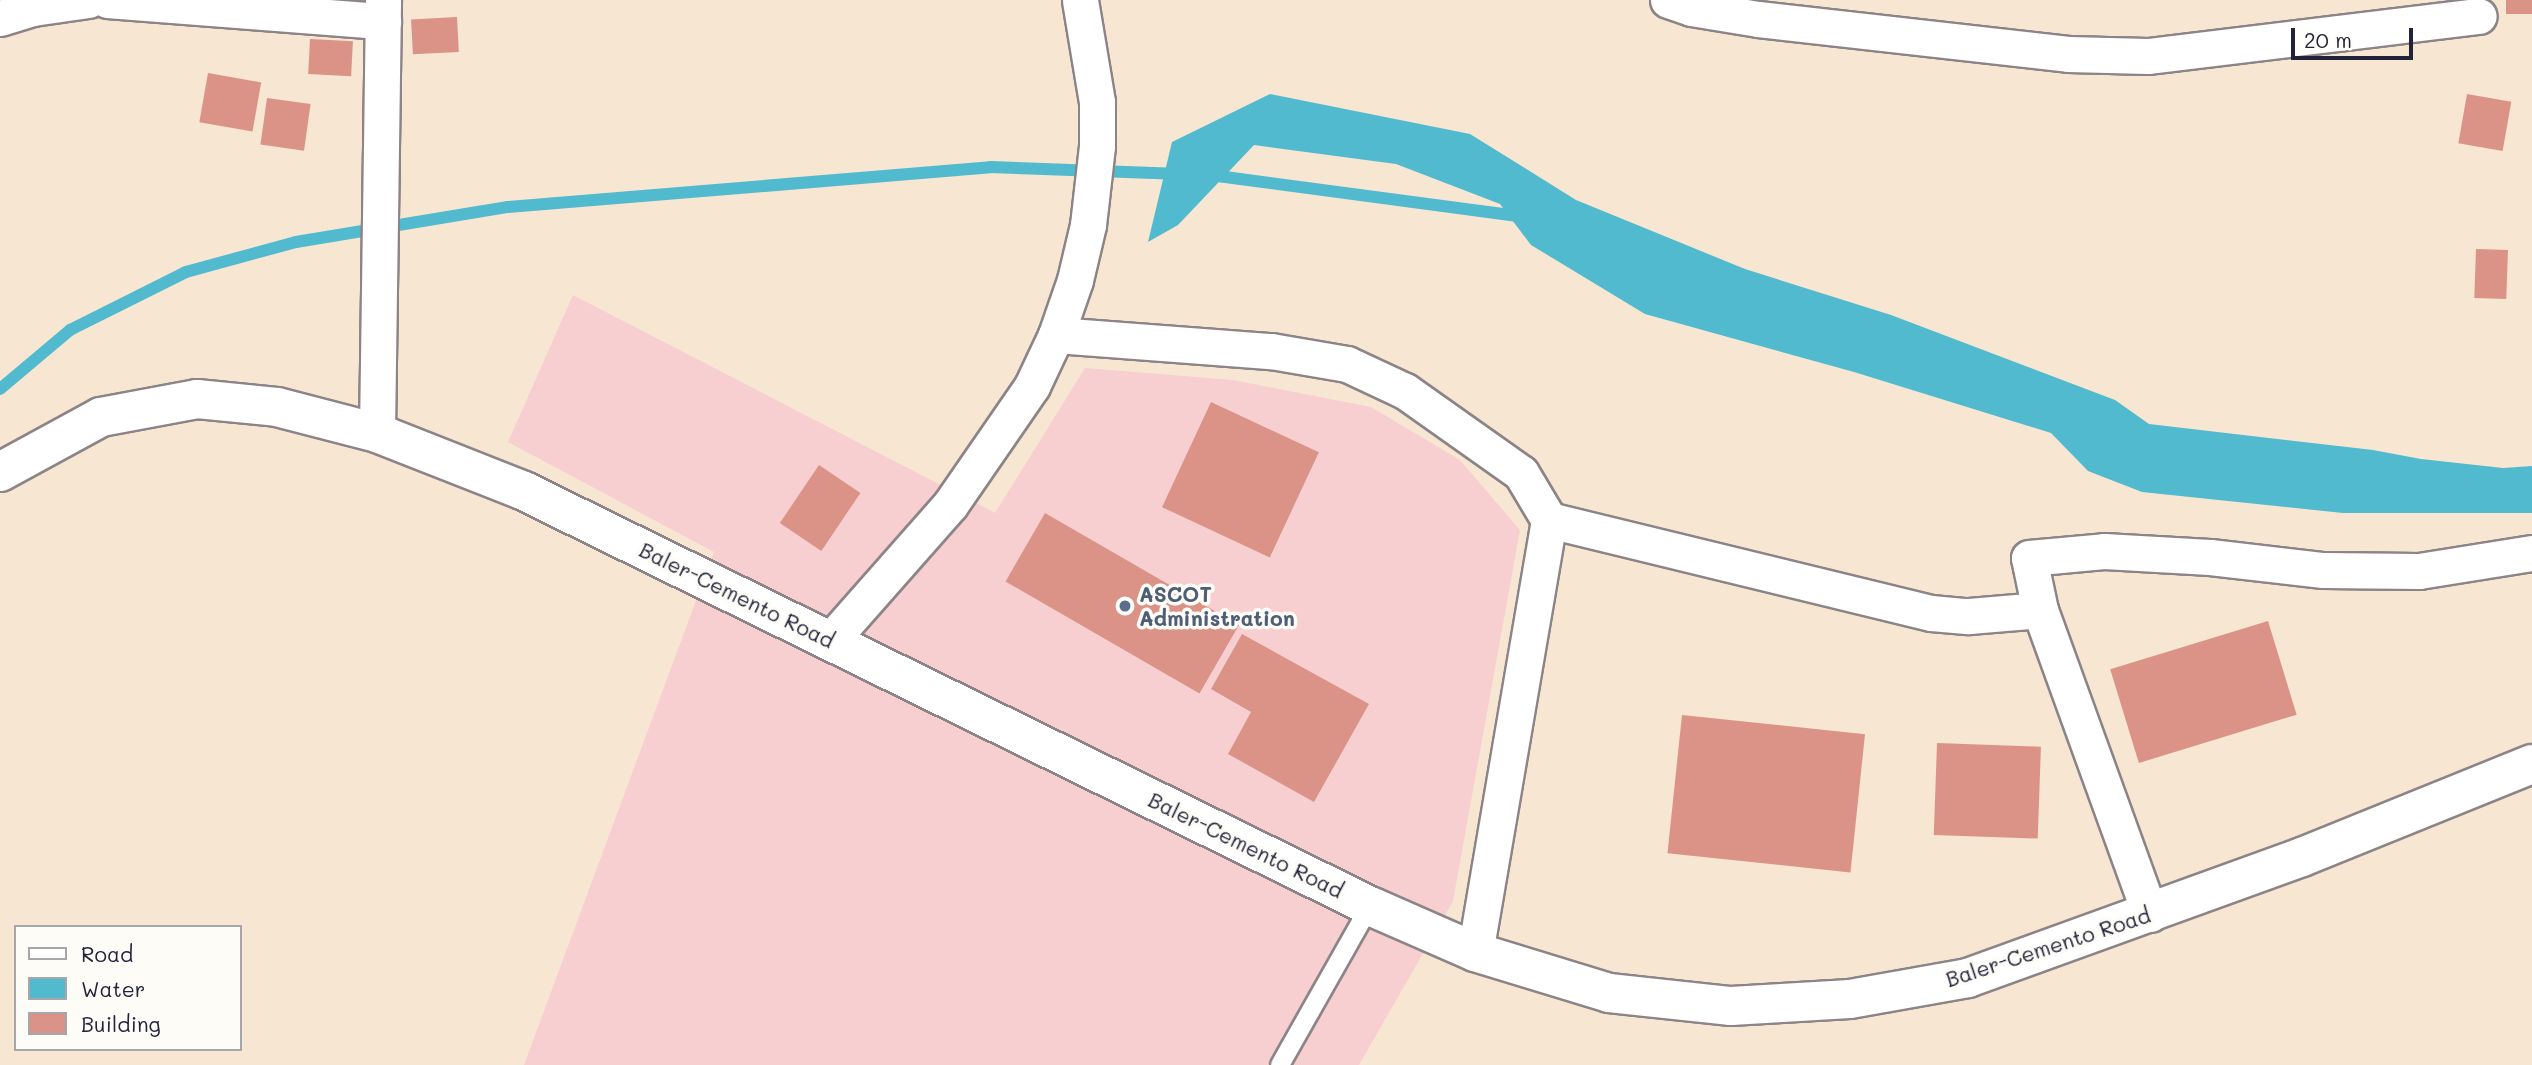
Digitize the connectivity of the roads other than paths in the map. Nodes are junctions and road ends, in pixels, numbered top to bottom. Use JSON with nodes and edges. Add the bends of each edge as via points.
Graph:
{"nodes":[{"id":1,"x":88,"y":0,"type":"edge"},
{"id":2,"x":107,"y":0,"type":"edge"},
{"id":3,"x":1080,"y":0,"type":"edge"},
{"id":4,"x":1668,"y":0,"type":"edge"},
{"id":5,"x":383,"y":11,"type":"edge"},
{"id":6,"x":2479,"y":16,"type":"dead end"},
{"id":7,"x":0,"y":18,"type":"edge"},
{"id":8,"x":1056,"y":335,"type":"junction"},
{"id":9,"x":377,"y":433,"type":"junction"},
{"id":10,"x":0,"y":472,"type":"edge"},
{"id":11,"x":1549,"y":520,"type":"junction"},
{"id":12,"x":2532,"y":553,"type":"edge"},
{"id":13,"x":2040,"y":610,"type":"junction"},
{"id":14,"x":830,"y":641,"type":"junction"},
{"id":15,"x":2532,"y":764,"type":"edge"},
{"id":16,"x":1370,"y":906,"type":"junction"},
{"id":17,"x":2150,"y":914,"type":"junction"},
{"id":18,"x":1475,"y":952,"type":"junction"},
{"id":19,"x":1279,"y":1065,"type":"edge"}],
"edges":[{"from":1,"to":7,"type":"street"},
{"from":2,"to":5,"type":"street"},
{"from":3,"to":8,"type":"street","via":[[1097,102],[1097,146],[1088,225]]},
{"from":4,"to":6,"type":"street","via":[[1758,19],[2095,55],[2148,56],[2248,46]]},
{"from":5,"to":9,"type":"street"},
{"from":8,"to":11,"type":"street","via":[[1271,351],[1347,364],[1405,391],[1521,473]]},
{"from":8,"to":14,"type":"street","via":[[1032,386],[950,505]]},
{"from":9,"to":10,"type":"street","name":"Baler-Cemento Road","via":[[277,407],[197,399],[101,417]]},
{"from":9,"to":14,"type":"street","name":"Baler-Cemento Road","via":[[524,491]]},
{"from":11,"to":13,"type":"street","via":[[1931,613],[1969,616]]},
{"from":11,"to":18,"type":"street"},
{"from":12,"to":13,"type":"street","via":[[2419,572],[2323,570],[2210,556],[2104,551],[2029,558]]},
{"from":13,"to":17,"type":"street"},
{"from":14,"to":16,"type":"street","name":"Baler-Cemento Road"},
{"from":15,"to":17,"type":"street","name":"Baler-Cemento Road"},
{"from":16,"to":18,"type":"street","name":"Baler-Cemento Road"},
{"from":16,"to":19,"type":"lane"},
{"from":17,"to":18,"type":"street","name":"Baler-Cemento Road","via":[[1968,978],[1850,999],[1744,1005],[1609,993]]}]}
